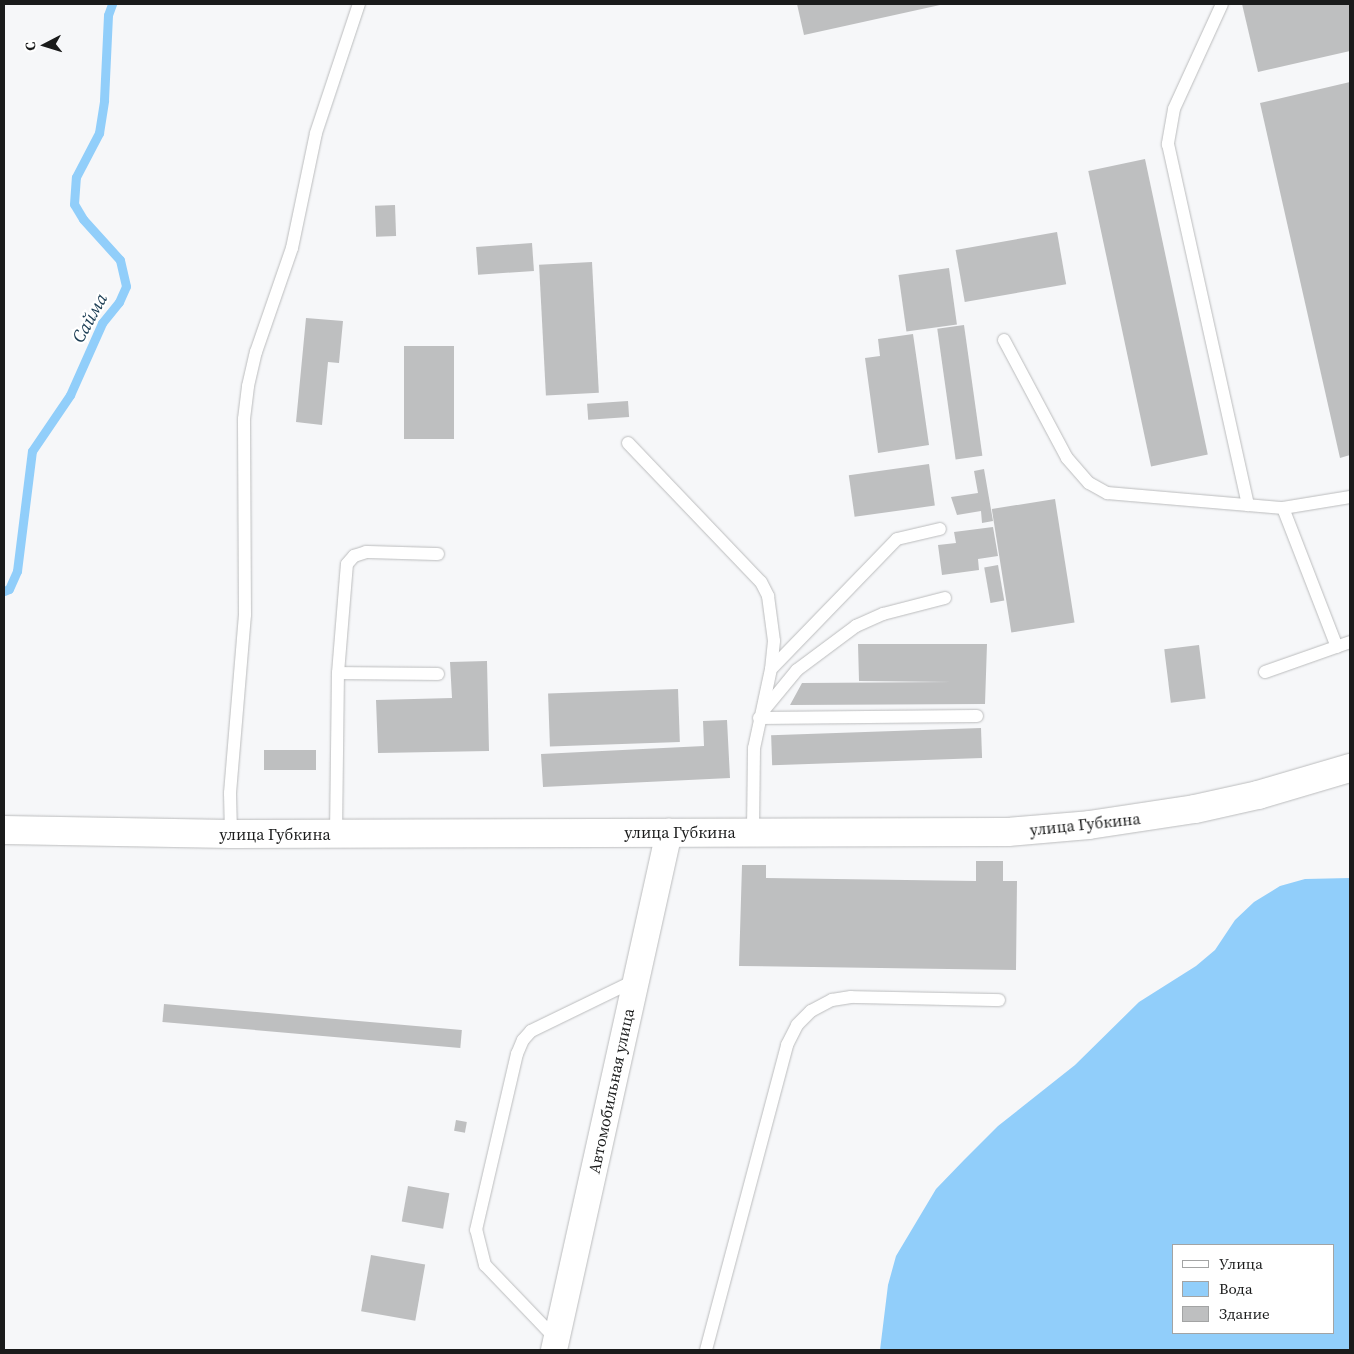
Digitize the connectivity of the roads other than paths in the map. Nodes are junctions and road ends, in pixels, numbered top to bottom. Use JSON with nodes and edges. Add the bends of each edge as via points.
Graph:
{"nodes":[{"id":1,"x":359,"y":4,"type":"edge"},
{"id":2,"x":1222,"y":4,"type":"edge"},
{"id":3,"x":1004,"y":340,"type":"dead end"},
{"id":4,"x":628,"y":443,"type":"dead end"},
{"id":5,"x":1350,"y":497,"type":"edge"},
{"id":6,"x":1248,"y":506,"type":"junction"},
{"id":7,"x":1283,"y":508,"type":"junction"},
{"id":8,"x":940,"y":529,"type":"dead end"},
{"id":9,"x":438,"y":554,"type":"dead end"},
{"id":10,"x":945,"y":598,"type":"dead end"},
{"id":11,"x":1350,"y":642,"type":"edge"},
{"id":12,"x":1337,"y":647,"type":"junction"},
{"id":13,"x":771,"y":669,"type":"junction"},
{"id":14,"x":1265,"y":672,"type":"dead end"},
{"id":15,"x":338,"y":674,"type":"junction"},
{"id":16,"x":438,"y":674,"type":"dead end"},
{"id":17,"x":977,"y":716,"type":"dead end"},
{"id":18,"x":759,"y":718,"type":"junction"},
{"id":19,"x":1350,"y":768,"type":"edge"},
{"id":20,"x":4,"y":830,"type":"edge"},
{"id":21,"x":668,"y":832,"type":"junction"},
{"id":22,"x":753,"y":832,"type":"junction"},
{"id":23,"x":231,"y":834,"type":"junction"},
{"id":24,"x":336,"y":834,"type":"junction"},
{"id":25,"x":636,"y":980,"type":"junction"},
{"id":26,"x":999,"y":1000,"type":"dead end"},
{"id":27,"x":555,"y":1345,"type":"edge"},
{"id":28,"x":706,"y":1350,"type":"edge"}],
"edges":[{"from":1,"to":23,"type":"lane","via":[[316,132],[292,248],[256,352],[248,386],[244,439],[245,614],[230,793]]},
{"from":2,"to":6,"type":"lane","via":[[1174,109],[1168,144]]},
{"from":3,"to":6,"type":"lane","via":[[1067,458],[1089,483],[1118,496]]},
{"from":4,"to":13,"type":"lane","via":[[761,582],[768,596],[774,630]]},
{"from":5,"to":7,"type":"lane"},
{"from":6,"to":7,"type":"lane"},
{"from":7,"to":12,"type":"lane"},
{"from":8,"to":13,"type":"lane","via":[[897,539],[789,646]]},
{"from":9,"to":15,"type":"lane","via":[[366,552],[354,556],[347,564]]},
{"from":10,"to":18,"type":"lane","via":[[883,614],[856,626],[797,670],[770,699]]},
{"from":11,"to":12,"type":"lane"},
{"from":12,"to":14,"type":"lane"},
{"from":13,"to":18,"type":"lane"},
{"from":15,"to":16,"type":"lane"},
{"from":15,"to":24,"type":"lane"},
{"from":17,"to":18,"type":"lane"},
{"from":18,"to":22,"type":"lane","via":[[754,748]]},
{"from":19,"to":22,"type":"street","name":"улица Губкина","via":[[1249,797],[1089,825],[1008,832],[916,834]]},
{"from":20,"to":23,"type":"street","name":"улица Губкина"},
{"from":21,"to":22,"type":"street","name":"улица Губкина"},
{"from":21,"to":24,"type":"street","name":"улица Губкина"},
{"from":21,"to":25,"type":"street","name":"Автомобильная улица"},
{"from":23,"to":24,"type":"street","name":"улица Губкина"},
{"from":25,"to":27,"type":"street","name":"Автомобильная улица"},
{"from":25,"to":27,"type":"lane","via":[[531,1031],[523,1040],[476,1230],[486,1265]]},
{"from":26,"to":28,"type":"lane","via":[[851,997],[832,1000],[811,1011],[797,1025],[787,1044]]}]}
